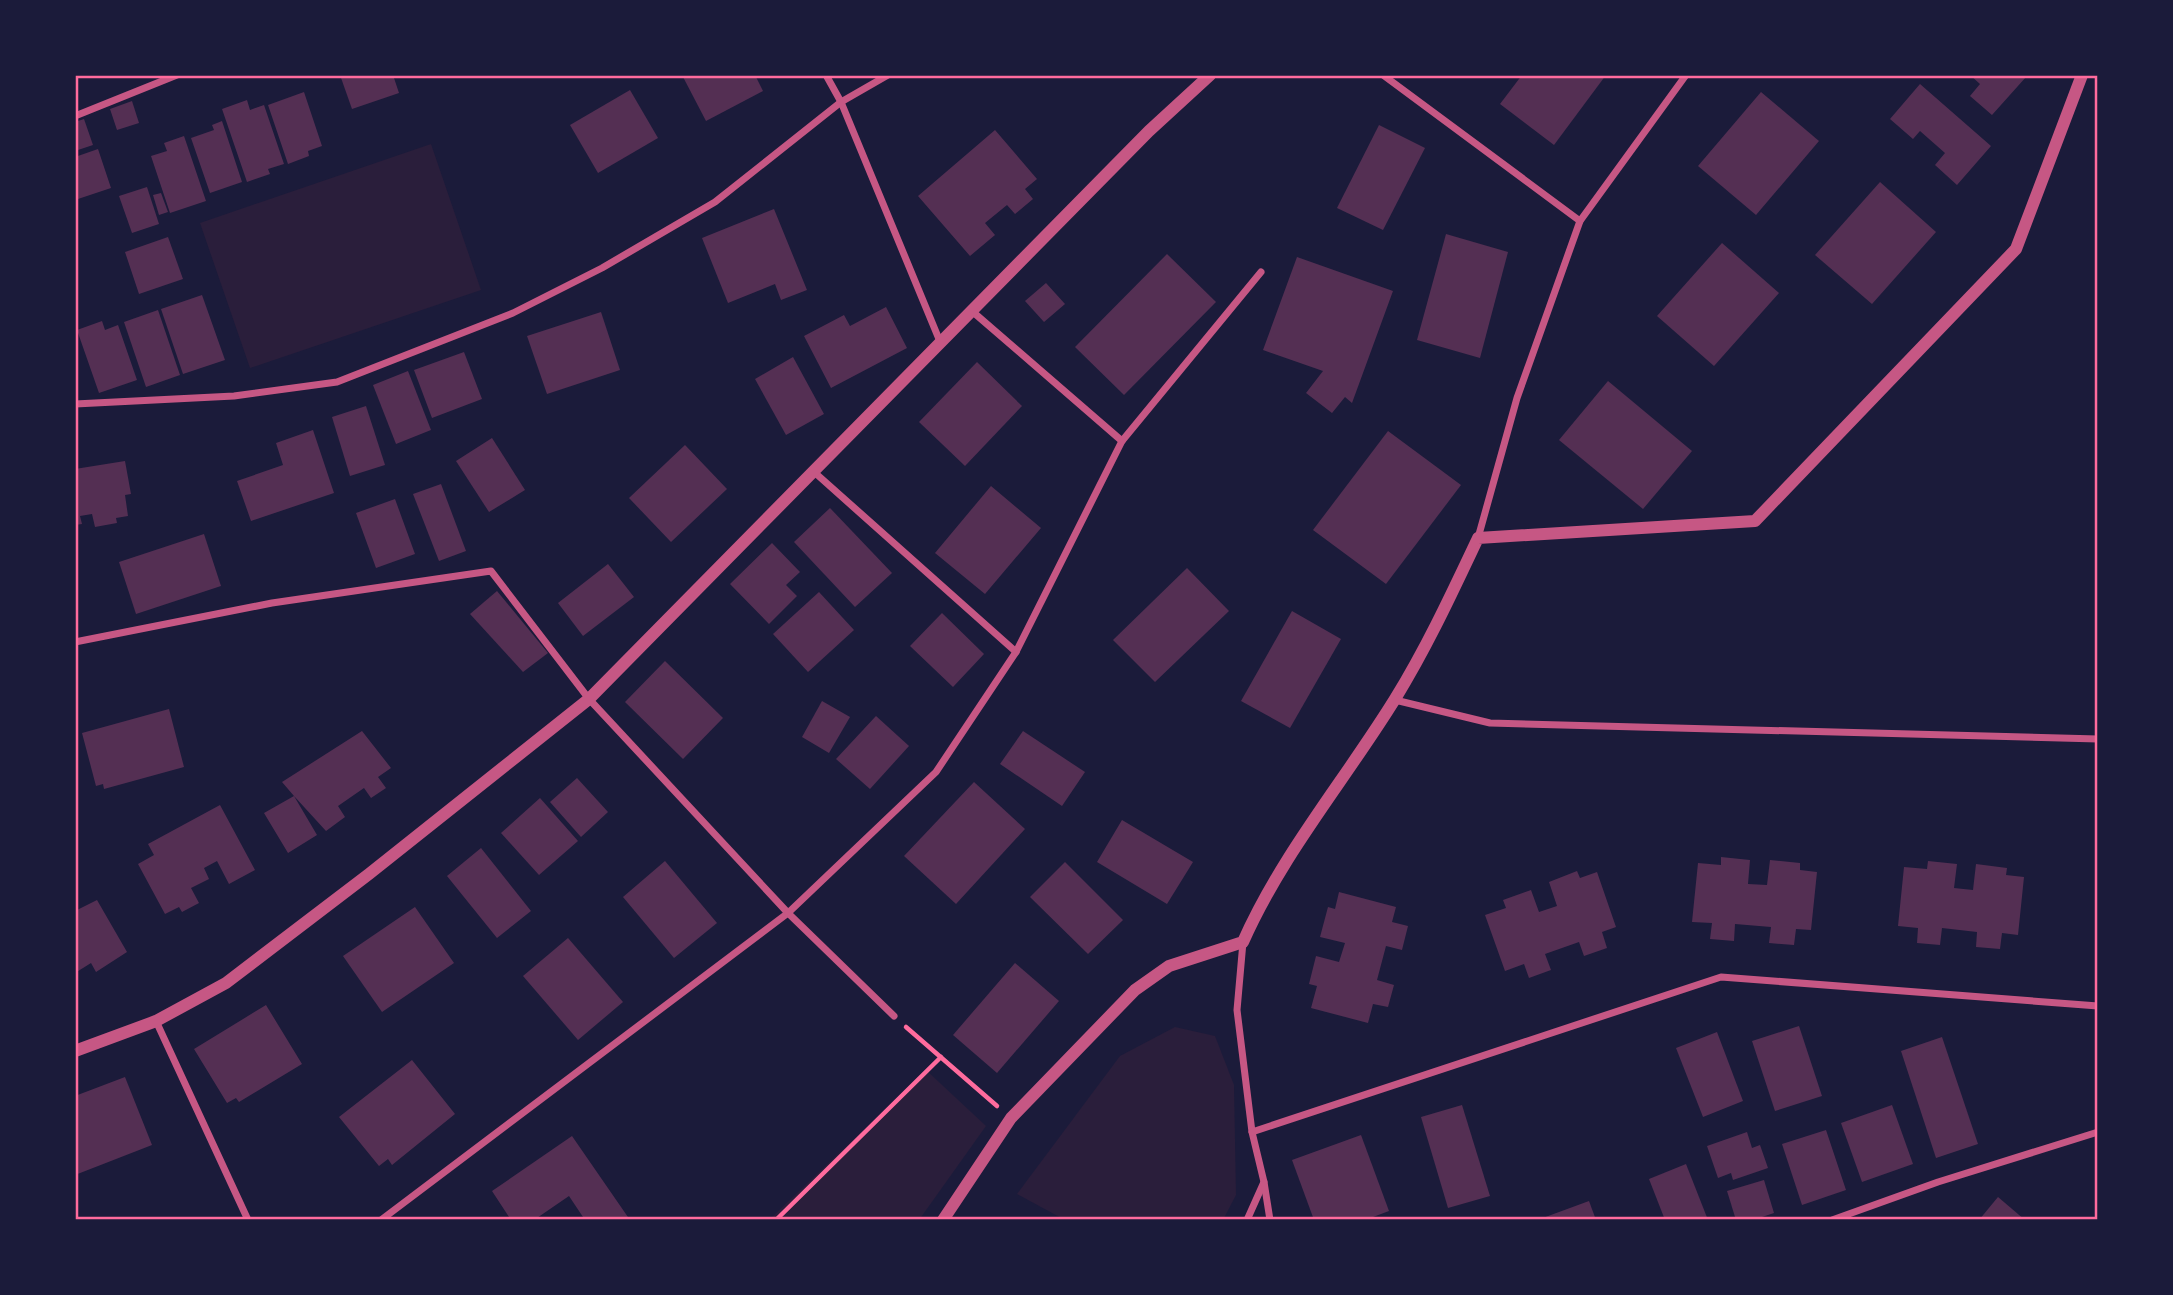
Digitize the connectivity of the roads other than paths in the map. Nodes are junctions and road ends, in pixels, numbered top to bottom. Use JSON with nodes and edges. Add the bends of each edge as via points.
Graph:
{"nodes":[{"id":1,"x":177,"y":75,"type":"edge"},
{"id":2,"x":826,"y":75,"type":"edge"},
{"id":3,"x":888,"y":75,"type":"edge"},
{"id":4,"x":1210,"y":75,"type":"edge"},
{"id":5,"x":1383,"y":75,"type":"edge"},
{"id":6,"x":1686,"y":75,"type":"edge"},
{"id":7,"x":2082,"y":75,"type":"edge"},
{"id":8,"x":841,"y":102,"type":"junction"},
{"id":9,"x":75,"y":116,"type":"edge"},
{"id":10,"x":1580,"y":221,"type":"junction"},
{"id":11,"x":1261,"y":272,"type":"dead end"},
{"id":12,"x":973,"y":312,"type":"junction"},
{"id":13,"x":942,"y":344,"type":"junction"},
{"id":14,"x":75,"y":404,"type":"edge"},
{"id":15,"x":1122,"y":441,"type":"junction"},
{"id":16,"x":813,"y":471,"type":"junction"},
{"id":17,"x":1478,"y":538,"type":"junction"},
{"id":18,"x":75,"y":642,"type":"edge"},
{"id":19,"x":1016,"y":652,"type":"junction"},
{"id":20,"x":589,"y":699,"type":"junction"},
{"id":21,"x":1395,"y":700,"type":"junction"},
{"id":22,"x":2098,"y":738,"type":"edge"},
{"id":23,"x":788,"y":912,"type":"junction"},
{"id":24,"x":1243,"y":942,"type":"junction"},
{"id":25,"x":2098,"y":1006,"type":"edge"},
{"id":26,"x":894,"y":1016,"type":"road end"},
{"id":27,"x":156,"y":1021,"type":"junction"},
{"id":28,"x":75,"y":1051,"type":"edge"},
{"id":29,"x":1252,"y":1132,"type":"junction"},
{"id":30,"x":2098,"y":1132,"type":"edge"},
{"id":31,"x":1264,"y":1182,"type":"junction"},
{"id":32,"x":248,"y":1220,"type":"edge"},
{"id":33,"x":381,"y":1220,"type":"edge"},
{"id":34,"x":943,"y":1220,"type":"edge"},
{"id":35,"x":1247,"y":1220,"type":"edge"},
{"id":36,"x":1270,"y":1220,"type":"edge"},
{"id":37,"x":1832,"y":1220,"type":"edge"}],
"edges":[{"from":1,"to":9,"type":"street"},
{"from":2,"to":8,"type":"street"},
{"from":3,"to":8,"type":"street"},
{"from":4,"to":12,"type":"street","via":[[1149,131]]},
{"from":5,"to":10,"type":"street"},
{"from":6,"to":10,"type":"street"},
{"from":7,"to":17,"type":"street","via":[[2016,248],[1755,521]]},
{"from":8,"to":13,"type":"street"},
{"from":8,"to":14,"type":"street","via":[[715,202],[602,268],[475,328],[337,382],[234,396]]},
{"from":10,"to":17,"type":"street","via":[[1517,398]]},
{"from":11,"to":15,"type":"street"},
{"from":12,"to":13,"type":"street"},
{"from":12,"to":15,"type":"street"},
{"from":13,"to":16,"type":"street"},
{"from":15,"to":19,"type":"street"},
{"from":16,"to":19,"type":"street"},
{"from":16,"to":20,"type":"street"},
{"from":17,"to":21,"type":"street","via":[[1430,640]]},
{"from":18,"to":20,"type":"street","via":[[272,603],[491,571]]},
{"from":19,"to":23,"type":"street","via":[[936,772]]},
{"from":20,"to":23,"type":"street"},
{"from":20,"to":27,"type":"street","via":[[226,983]]},
{"from":21,"to":22,"type":"street","via":[[1490,723]]},
{"from":21,"to":24,"type":"street","via":[[1272,882]]},
{"from":23,"to":26,"type":"street"},
{"from":23,"to":33,"type":"street"},
{"from":24,"to":29,"type":"street","via":[[1237,1010]]},
{"from":24,"to":34,"type":"street","via":[[1169,966],[1135,990],[1011,1118]]},
{"from":25,"to":29,"type":"street","via":[[1721,977]]},
{"from":27,"to":28,"type":"street"},
{"from":27,"to":32,"type":"street"},
{"from":29,"to":31,"type":"street"},
{"from":30,"to":37,"type":"street"},
{"from":31,"to":35,"type":"street"},
{"from":31,"to":36,"type":"street"}]}
